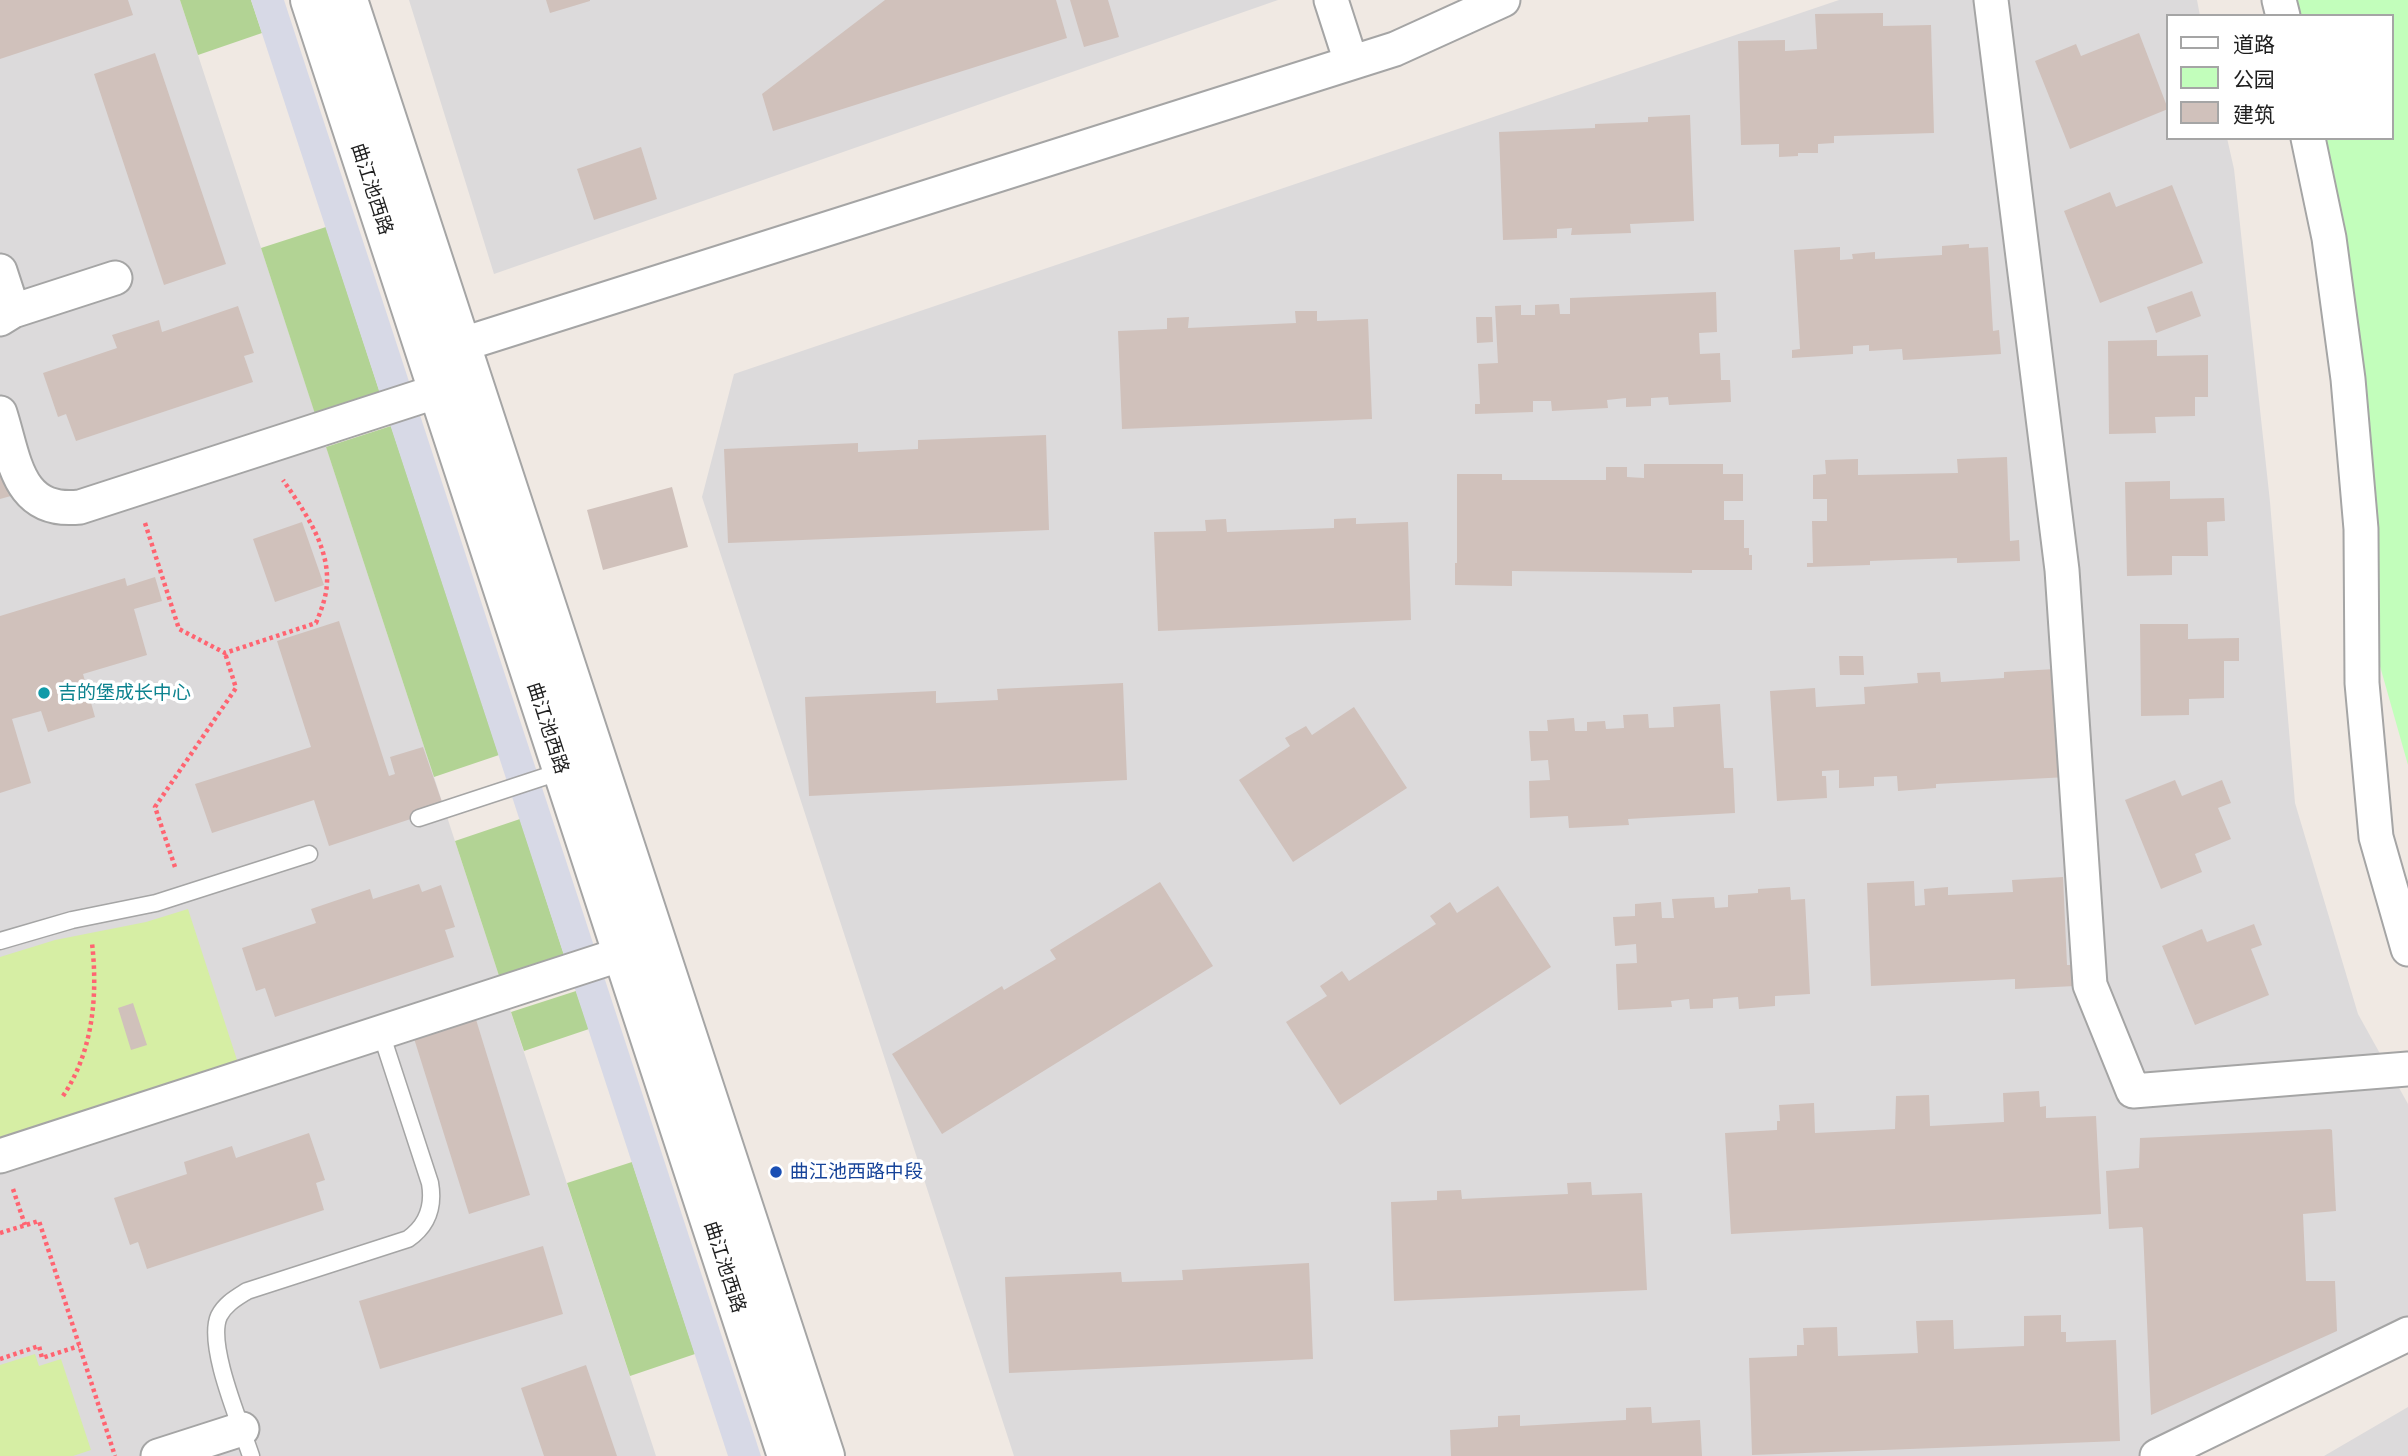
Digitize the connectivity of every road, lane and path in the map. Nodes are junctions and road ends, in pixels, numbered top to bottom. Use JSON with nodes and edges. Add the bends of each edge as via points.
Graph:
{"nodes":[{"id":1,"x":310,"y":0,"type":"edge"},
{"id":2,"x":348,"y":0,"type":"edge"},
{"id":3,"x":1331,"y":0,"type":"edge"},
{"id":4,"x":1503,"y":0,"type":"edge"},
{"id":5,"x":1991,"y":0,"type":"edge"},
{"id":6,"x":1352,"y":62,"type":"junction"},
{"id":7,"x":2308,"y":140,"type":"edge"},
{"id":8,"x":0,"y":271,"type":"edge"},
{"id":9,"x":115,"y":278,"type":"dead end"},
{"id":10,"x":6,"y":315,"type":"edge"},
{"id":11,"x":441,"y":363,"type":"junction"},
{"id":12,"x":2,"y":423,"type":"edge"},
{"id":13,"x":259,"y":449,"type":"junction"},
{"id":14,"x":134,"y":489,"type":"junction"},
{"id":15,"x":225,"y":653,"type":"junction"},
{"id":16,"x":562,"y":771,"type":"junction"},
{"id":17,"x":419,"y":818,"type":"dead end"},
{"id":18,"x":309,"y":853,"type":"dead end"},
{"id":19,"x":184,"y":894,"type":"junction"},
{"id":20,"x":88,"y":917,"type":"junction"},
{"id":21,"x":0,"y":941,"type":"edge"},
{"id":22,"x":2408,"y":949,"type":"edge"},
{"id":23,"x":622,"y":954,"type":"junction"},
{"id":24,"x":381,"y":1033,"type":"junction"},
{"id":25,"x":2408,"y":1069,"type":"edge"},
{"id":26,"x":56,"y":1103,"type":"dead end"},
{"id":27,"x":0,"y":1156,"type":"edge"},
{"id":28,"x":0,"y":1233,"type":"edge"},
{"id":29,"x":2408,"y":1334,"type":"edge"},
{"id":30,"x":79,"y":1346,"type":"junction"},
{"id":31,"x":0,"y":1359,"type":"edge"},
{"id":32,"x":246,"y":1442,"type":"edge"},
{"id":33,"x":115,"y":1456,"type":"edge"},
{"id":34,"x":158,"y":1456,"type":"edge"},
{"id":35,"x":787,"y":1456,"type":"edge"},
{"id":36,"x":825,"y":1456,"type":"edge"},
{"id":37,"x":2157,"y":1456,"type":"edge"}],
"edges":[{"from":1,"to":11,"type":"street","name":"曲江池西路"},
{"from":2,"to":11,"type":"street","name":"曲江池西路"},
{"from":3,"to":6,"type":"street"},
{"from":4,"to":6,"type":"street","via":[[1395,49]]},
{"from":5,"to":25,"type":"street","via":[[2062,570],[2090,985],[2133,1091]]},
{"from":6,"to":11,"type":"street"},
{"from":7,"to":22,"type":"street","via":[[2329,238],[2348,379],[2361,528],[2362,683],[2376,837]]},
{"from":8,"to":10,"type":"street"},
{"from":9,"to":10,"type":"street"},
{"from":11,"to":13,"type":"street"},
{"from":11,"to":16,"type":"street","name":"曲江池西路"},
{"from":11,"to":36,"type":"street","name":"曲江池西路"},
{"from":12,"to":14,"type":"street","via":[[20,476],[29,493],[44,504],[61,509],[80,507]]},
{"from":13,"to":14,"type":"street"},
{"from":13,"to":15,"type":"path","via":[[299,503],[319,540],[327,590],[316,623]]},
{"from":14,"to":15,"type":"path","via":[[179,629]]},
{"from":15,"to":19,"type":"path","via":[[236,688],[155,807]]},
{"from":16,"to":17,"type":"lane"},
{"from":16,"to":23,"type":"street","name":"曲江池西路"},
{"from":18,"to":19,"type":"lane"},
{"from":19,"to":20,"type":"lane"},
{"from":20,"to":21,"type":"lane"},
{"from":20,"to":26,"type":"path","via":[[93,958],[90,1026],[76,1076]]},
{"from":23,"to":24,"type":"street"},
{"from":23,"to":35,"type":"street","name":"曲江池西路"},
{"from":24,"to":27,"type":"street"},
{"from":24,"to":32,"type":"lane","via":[[430,1183],[430,1210],[422,1226],[408,1238],[230,1301],[219,1315],[217,1351]]},
{"from":28,"to":30,"type":"path","via":[[39,1221]]},
{"from":29,"to":37,"type":"street"},
{"from":30,"to":31,"type":"path","via":[[42,1358],[39,1346]]},
{"from":30,"to":33,"type":"path"},
{"from":32,"to":34,"type":"street"}]}
